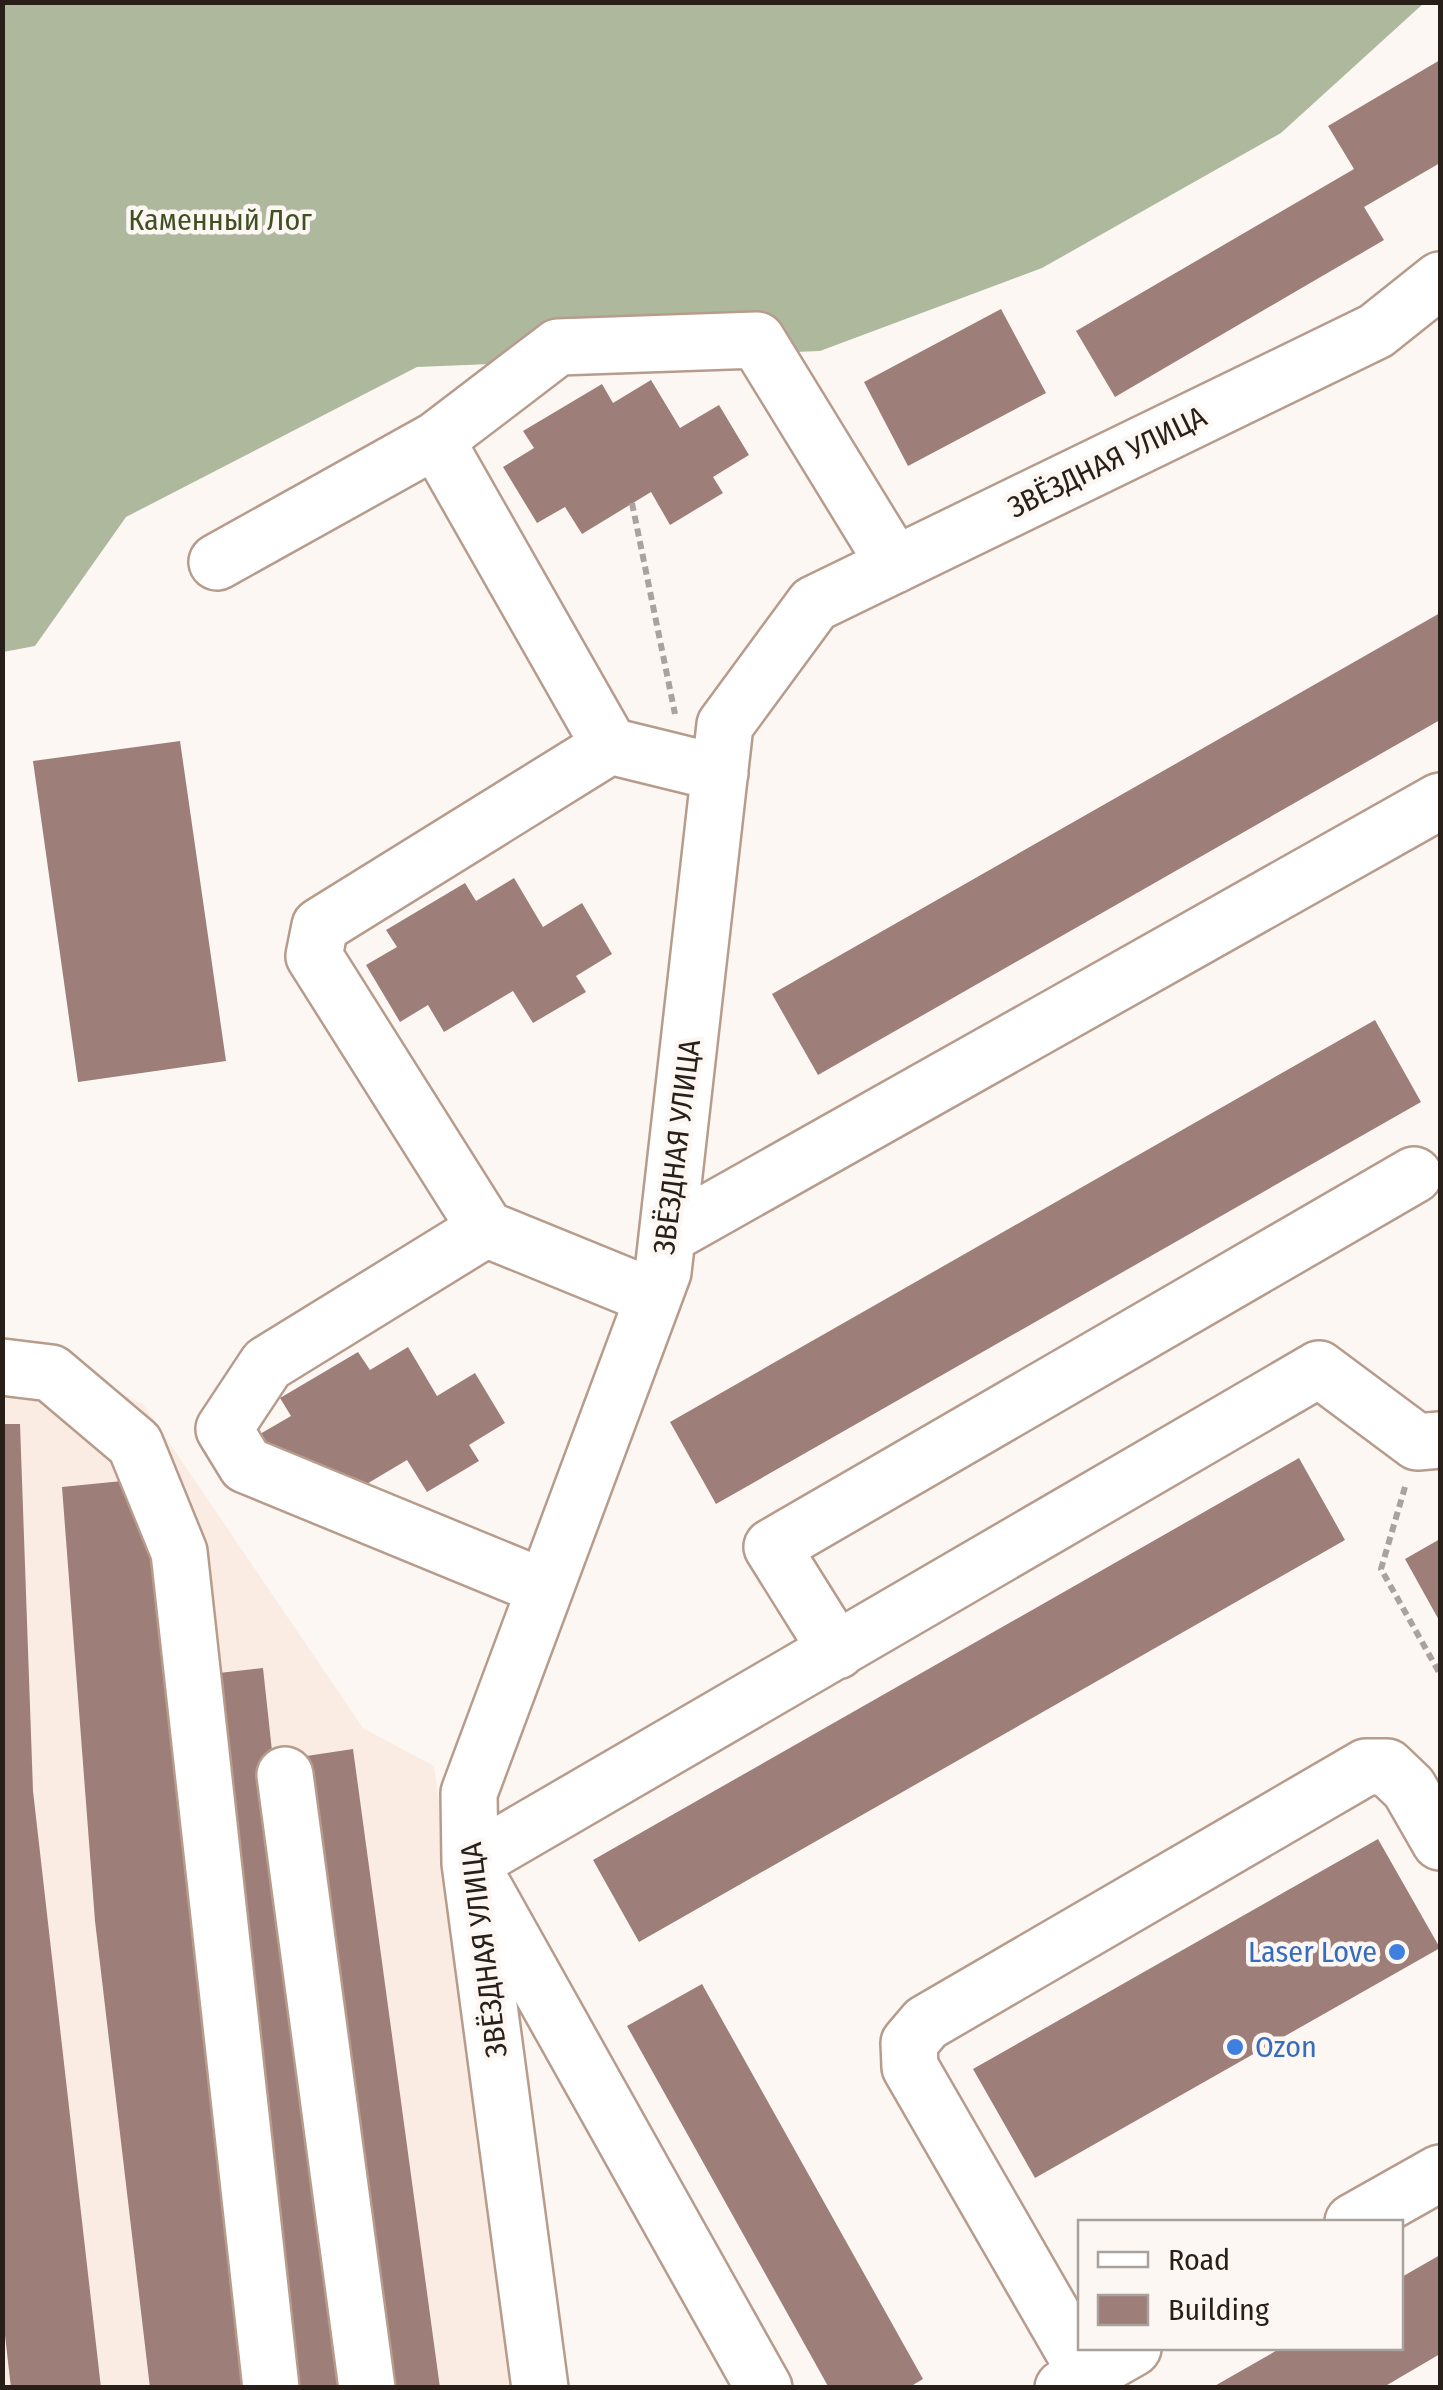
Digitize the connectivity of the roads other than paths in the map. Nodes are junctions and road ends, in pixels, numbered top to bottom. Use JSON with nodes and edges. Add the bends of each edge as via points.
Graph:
{"nodes":[{"id":1,"x":1440,"y":280,"type":"edge"},
{"id":2,"x":436,"y":440,"type":"junction"},
{"id":3,"x":217,"y":562,"type":"dead end"},
{"id":4,"x":895,"y":565,"type":"junction"},
{"id":5,"x":610,"y":746,"type":"junction"},
{"id":6,"x":703,"y":769,"type":"junction"},
{"id":7,"x":1440,"y":801,"type":"edge"},
{"id":8,"x":1414,"y":1175,"type":"dead end"},
{"id":9,"x":486,"y":1229,"type":"junction"},
{"id":10,"x":667,"y":1236,"type":"junction"},
{"id":11,"x":654,"y":1297,"type":"junction"},
{"id":12,"x":2,"y":1367,"type":"edge"},
{"id":13,"x":1429,"y":1441,"type":"edge"},
{"id":14,"x":545,"y":1588,"type":"junction"},
{"id":15,"x":838,"y":1651,"type":"junction"},
{"id":16,"x":286,"y":1775,"type":"dead end"},
{"id":17,"x":1440,"y":1842,"type":"edge"},
{"id":18,"x":470,"y":1862,"type":"junction"},
{"id":19,"x":1440,"y":2172,"type":"edge"},
{"id":20,"x":1356,"y":2220,"type":"edge"},
{"id":21,"x":1130,"y":2350,"type":"edge"},
{"id":22,"x":1082,"y":2383,"type":"edge"},
{"id":23,"x":271,"y":2388,"type":"edge"},
{"id":24,"x":366,"y":2388,"type":"edge"},
{"id":25,"x":540,"y":2388,"type":"edge"},
{"id":26,"x":764,"y":2388,"type":"edge"}],
"edges":[{"from":1,"to":4,"type":"street","name":"ЗВЁЗДНАЯ УЛИЦА","via":[[1376,331]]},
{"from":2,"to":3,"type":"street"},
{"from":2,"to":4,"type":"street","via":[[558,347],[757,340]]},
{"from":2,"to":5,"type":"street"},
{"from":4,"to":6,"type":"street","name":"ЗВЁЗДНАЯ УЛИЦА","via":[[814,604]]},
{"from":5,"to":6,"type":"street"},
{"from":5,"to":9,"type":"street","via":[[320,926],[314,956]]},
{"from":6,"to":10,"type":"street","name":"ЗВЁЗДНАЯ УЛИЦА"},
{"from":7,"to":10,"type":"street"},
{"from":8,"to":15,"type":"street","via":[[772,1547]]},
{"from":9,"to":11,"type":"street"},
{"from":9,"to":14,"type":"street","via":[[267,1364],[224,1429],[246,1465]]},
{"from":10,"to":11,"type":"street","name":"ЗВЁЗДНАЯ УЛИЦА"},
{"from":11,"to":14,"type":"street","name":"ЗВЁЗДНАЯ УЛИЦА"},
{"from":12,"to":23,"type":"street","via":[[50,1373],[135,1444],[179,1552]]},
{"from":13,"to":15,"type":"street","via":[[1319,1369]]},
{"from":14,"to":18,"type":"street","name":"ЗВЁЗДНАЯ УЛИЦА","via":[[469,1793]]},
{"from":15,"to":18,"type":"street"},
{"from":16,"to":24,"type":"street"},
{"from":17,"to":22,"type":"street","via":[[1410,1788],[1388,1767],[1366,1766],[926,2023],[909,2042],[910,2067]]},
{"from":18,"to":25,"type":"street","name":"ЗВЁЗДНАЯ УЛИЦА"},
{"from":18,"to":26,"type":"street"},
{"from":19,"to":20,"type":"street"},
{"from":21,"to":22,"type":"street"}]}
